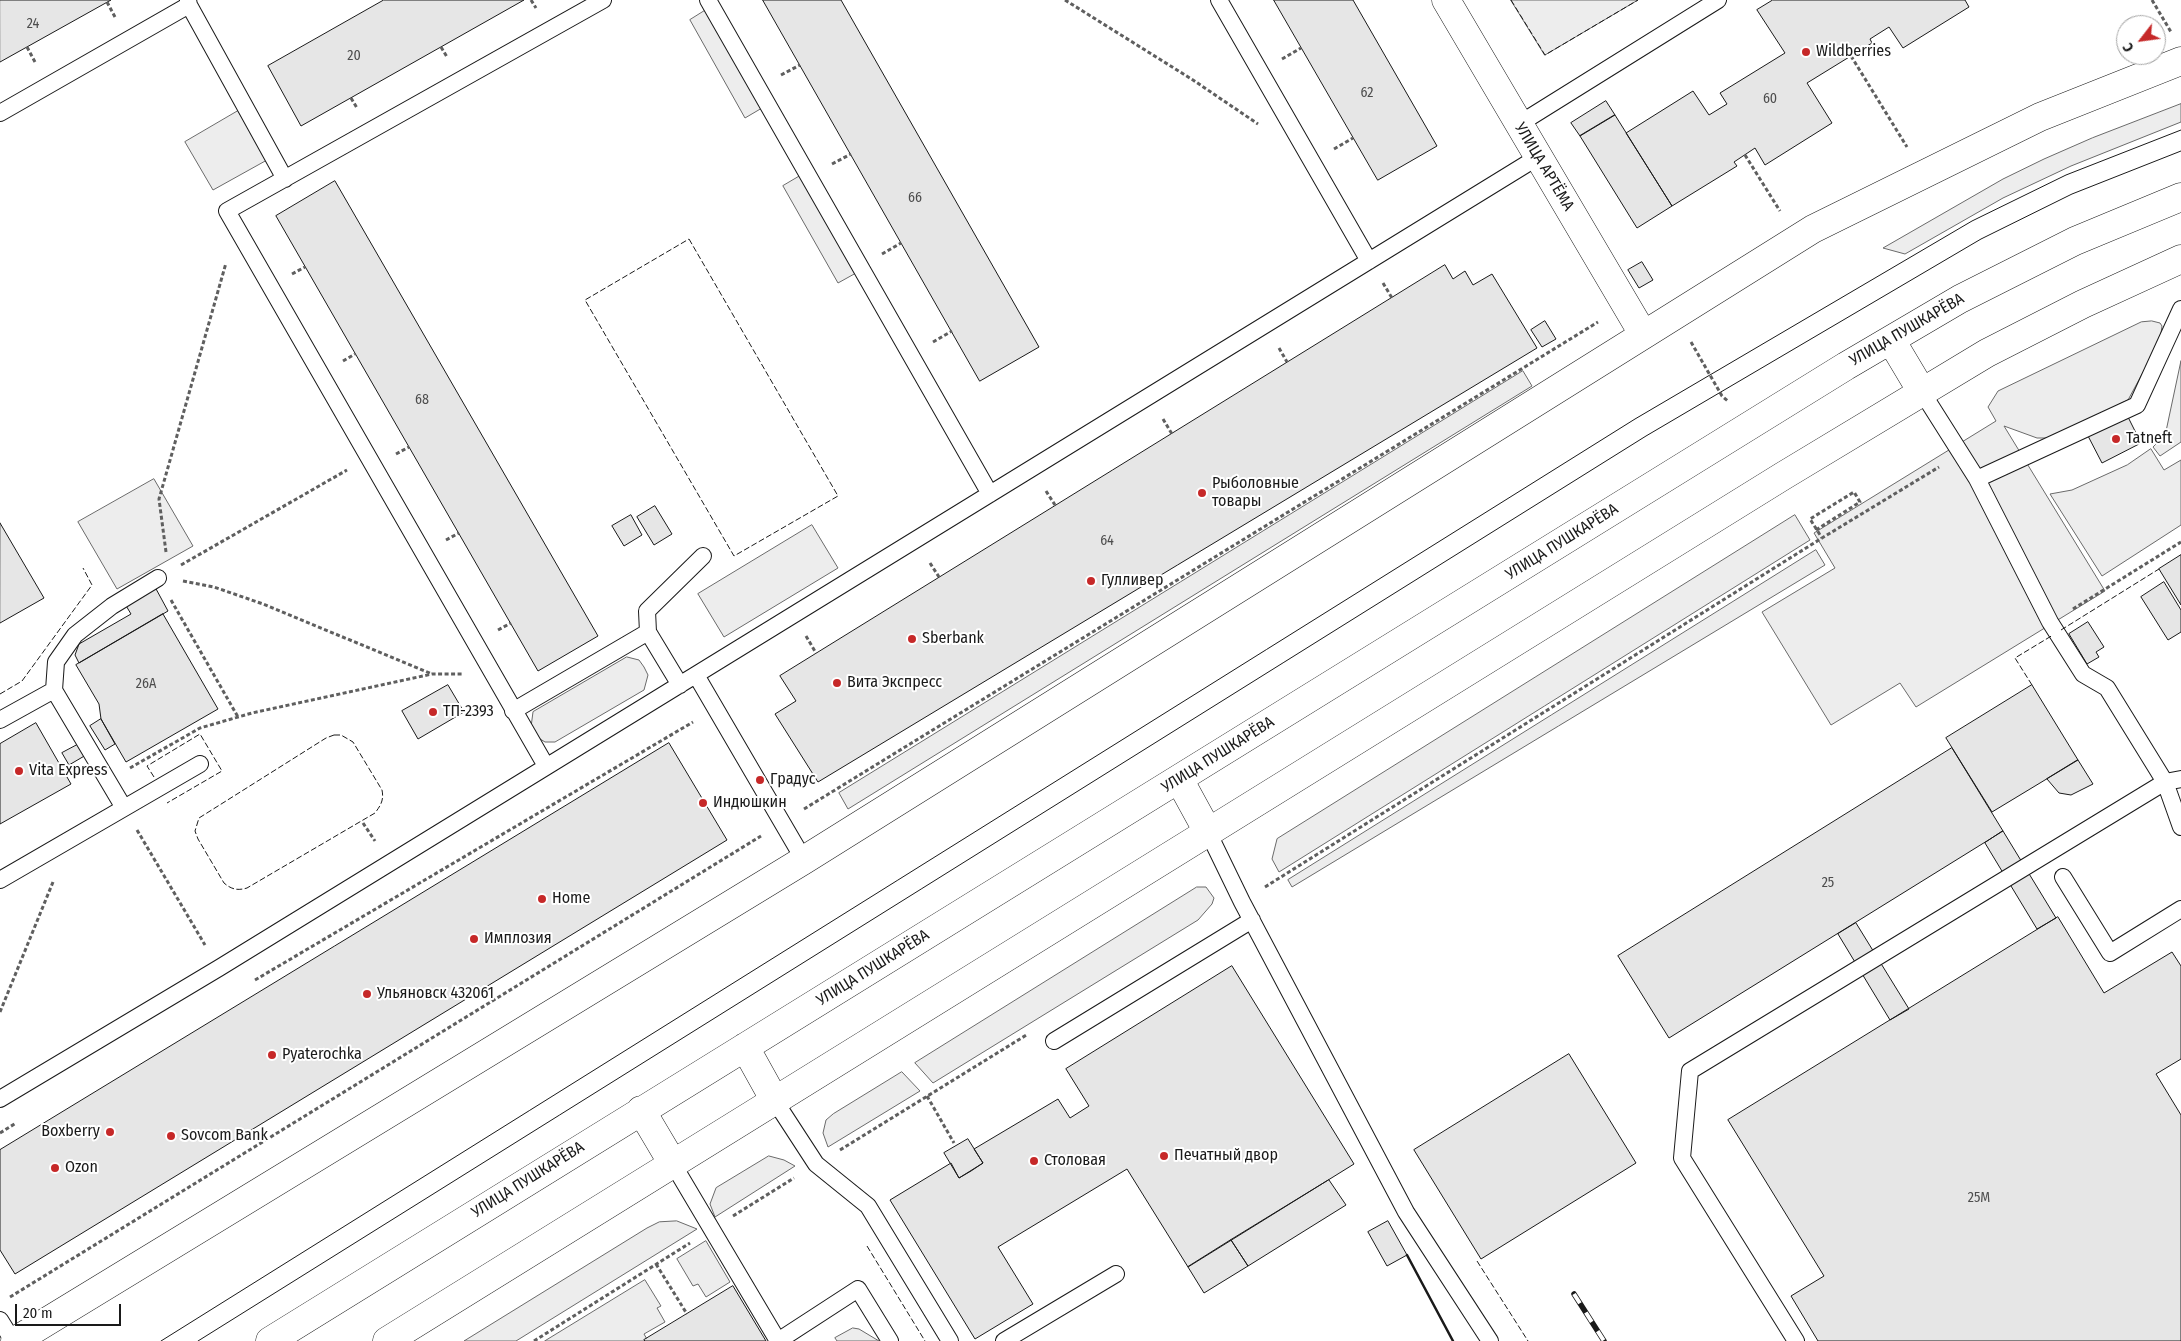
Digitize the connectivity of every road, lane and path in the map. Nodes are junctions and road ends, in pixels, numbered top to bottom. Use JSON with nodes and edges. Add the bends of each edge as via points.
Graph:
{"nodes":[{"id":1,"x":603,"y":0,"type":"edge"},
{"id":2,"x":708,"y":0,"type":"edge"},
{"id":3,"x":1065,"y":0,"type":"edge"},
{"id":4,"x":1219,"y":0,"type":"edge"},
{"id":5,"x":1446,"y":0,"type":"edge"},
{"id":6,"x":2152,"y":0,"type":"edge"},
{"id":7,"x":1715,"y":1,"type":"edge"},
{"id":8,"x":188,"y":3,"type":"edge"},
{"id":9,"x":2178,"y":49,"type":"edge"},
{"id":10,"x":1851,"y":56,"type":"dead end"},
{"id":11,"x":800,"y":65,"type":"dead end"},
{"id":12,"x":779,"y":76,"type":"dead end"},
{"id":13,"x":0,"y":113,"type":"edge"},
{"id":14,"x":1519,"y":124,"type":"junction"},
{"id":15,"x":1264,"y":129,"type":"dead end"},
{"id":16,"x":851,"y":154,"type":"dead end"},
{"id":17,"x":1745,"y":155,"type":"dead end"},
{"id":18,"x":1912,"y":155,"type":"dead end"},
{"id":19,"x":1538,"y":157,"type":"junction"},
{"id":20,"x":830,"y":165,"type":"dead end"},
{"id":21,"x":285,"y":178,"type":"junction"},
{"id":22,"x":2181,"y":197,"type":"edge"},
{"id":23,"x":1781,"y":213,"type":"dead end"},
{"id":24,"x":236,"y":227,"type":"junction"},
{"id":25,"x":902,"y":243,"type":"dead end"},
{"id":26,"x":874,"y":258,"type":"dead end"},
{"id":27,"x":2181,"y":259,"type":"edge"},
{"id":28,"x":1369,"y":261,"type":"junction"},
{"id":29,"x":305,"y":267,"type":"dead end"},
{"id":30,"x":295,"y":272,"type":"dead end"},
{"id":31,"x":1626,"y":305,"type":"junction"},
{"id":32,"x":2181,"y":310,"type":"edge"},
{"id":33,"x":1674,"y":314,"type":"junction"},
{"id":34,"x":952,"y":332,"type":"dead end"},
{"id":35,"x":1643,"y":334,"type":"junction"},
{"id":36,"x":1891,"y":340,"type":"junction"},
{"id":37,"x":931,"y":343,"type":"dead end"},
{"id":38,"x":355,"y":354,"type":"dead end"},
{"id":39,"x":345,"y":360,"type":"dead end"},
{"id":40,"x":1922,"y":392,"type":"junction"},
{"id":41,"x":1735,"y":407,"type":"dead end"},
{"id":42,"x":1961,"y":454,"type":"junction"},
{"id":43,"x":369,"y":458,"type":"junction"},
{"id":44,"x":1977,"y":480,"type":"junction"},
{"id":45,"x":990,"y":494,"type":"junction"},
{"id":46,"x":1816,"y":530,"type":"junction"},
{"id":47,"x":2181,"y":542,"type":"edge"},
{"id":48,"x":703,"y":556,"type":"dead end"},
{"id":49,"x":164,"y":575,"type":"junction"},
{"id":50,"x":2050,"y":622,"type":"junction"},
{"id":51,"x":648,"y":632,"type":"junction"},
{"id":52,"x":432,"y":674,"type":"junction"},
{"id":53,"x":492,"y":674,"type":"junction"},
{"id":54,"x":696,"y":675,"type":"junction"},
{"id":55,"x":680,"y":685,"type":"junction"},
{"id":56,"x":54,"y":690,"type":"junction"},
{"id":57,"x":716,"y":709,"type":"junction"},
{"id":58,"x":514,"y":710,"type":"junction"},
{"id":59,"x":238,"y":717,"type":"junction"},
{"id":60,"x":0,"y":720,"type":"edge"},
{"id":61,"x":200,"y":764,"type":"dead end"},
{"id":62,"x":546,"y":766,"type":"junction"},
{"id":63,"x":1179,"y":779,"type":"junction"},
{"id":64,"x":108,"y":780,"type":"junction"},
{"id":65,"x":2173,"y":780,"type":"edge"},
{"id":66,"x":124,"y":808,"type":"junction"},
{"id":67,"x":782,"y":823,"type":"junction"},
{"id":68,"x":2181,"y":827,"type":"edge"},
{"id":69,"x":1208,"y":832,"type":"junction"},
{"id":70,"x":70,"y":839,"type":"junction"},
{"id":71,"x":804,"y":860,"type":"junction"},
{"id":72,"x":2063,"y":877,"type":"dead end"},
{"id":73,"x":0,"y":880,"type":"edge"},
{"id":74,"x":2181,"y":909,"type":"edge"},
{"id":75,"x":1252,"y":920,"type":"junction"},
{"id":76,"x":219,"y":968,"type":"junction"},
{"id":77,"x":254,"y":981,"type":"dead end"},
{"id":78,"x":0,"y":1012,"type":"edge"},
{"id":79,"x":1054,"y":1041,"type":"dead end"},
{"id":80,"x":745,"y":1047,"type":"junction"},
{"id":81,"x":927,"y":1096,"type":"dead end"},
{"id":82,"x":0,"y":1099,"type":"edge"},
{"id":83,"x":776,"y":1100,"type":"junction"},
{"id":84,"x":641,"y":1110,"type":"junction"},
{"id":85,"x":17,"y":1123,"type":"dead end"},
{"id":86,"x":0,"y":1133,"type":"edge"},
{"id":87,"x":954,"y":1143,"type":"dead end"},
{"id":88,"x":672,"y":1164,"type":"junction"},
{"id":89,"x":656,"y":1264,"type":"dead end"},
{"id":90,"x":1116,"y":1274,"type":"dead end"},
{"id":91,"x":8,"y":1298,"type":"dead end"},
{"id":92,"x":687,"y":1314,"type":"dead end"},
{"id":93,"x":0,"y":1320,"type":"edge"},
{"id":94,"x":14,"y":1341,"type":"edge"},
{"id":95,"x":270,"y":1341,"type":"edge"},
{"id":96,"x":387,"y":1341,"type":"edge"},
{"id":97,"x":778,"y":1341,"type":"edge"},
{"id":98,"x":890,"y":1341,"type":"edge"},
{"id":99,"x":950,"y":1341,"type":"edge"},
{"id":100,"x":1004,"y":1341,"type":"edge"},
{"id":101,"x":1490,"y":1341,"type":"edge"},
{"id":102,"x":1796,"y":1341,"type":"edge"}],
"edges":[{"from":1,"to":21,"type":"lane"},
{"from":2,"to":45,"type":"lane"},
{"from":3,"to":15,"type":"path"},
{"from":4,"to":28,"type":"lane"},
{"from":5,"to":14,"type":"main road","name":"УЛИЦА АРТЁМА"},
{"from":6,"to":9,"type":"path"},
{"from":7,"to":14,"type":"lane"},
{"from":8,"to":13,"type":"lane"},
{"from":8,"to":21,"type":"lane"},
{"from":9,"to":33,"type":"main road","via":[[1830,221]]},
{"from":10,"to":18,"type":"path"},
{"from":11,"to":12,"type":"path"},
{"from":14,"to":19,"type":"main road","name":"УЛИЦА АРТЁМА"},
{"from":16,"to":20,"type":"path"},
{"from":17,"to":23,"type":"path"},
{"from":19,"to":28,"type":"lane"},
{"from":19,"to":31,"type":"main road","name":"УЛИЦА АРТЁМА"},
{"from":21,"to":24,"type":"lane","via":[[227,211]]},
{"from":22,"to":36,"type":"main road","name":"УЛИЦА ПУШКАРЁВА","via":[[2075,241],[1960,299]]},
{"from":24,"to":43,"type":"lane"},
{"from":24,"to":49,"type":"path","via":[[159,499]]},
{"from":25,"to":26,"type":"path"},
{"from":27,"to":40,"type":"main road","via":[[1995,349]]},
{"from":28,"to":45,"type":"lane"},
{"from":29,"to":30,"type":"path"},
{"from":31,"to":35,"type":"main road","name":"УЛИЦА АРТЁМА"},
{"from":31,"to":67,"type":"path"},
{"from":32,"to":44,"type":"lane","via":[[2137,405]]},
{"from":33,"to":35,"type":"main road"},
{"from":33,"to":41,"type":"path","via":[[1722,396]]},
{"from":34,"to":37,"type":"path"},
{"from":35,"to":71,"type":"main road"},
{"from":36,"to":40,"type":"main road"},
{"from":36,"to":63,"type":"main road","name":"УЛИЦА ПУШКАРЁВА"},
{"from":38,"to":39,"type":"path"},
{"from":40,"to":42,"type":"lane"},
{"from":40,"to":69,"type":"main road"},
{"from":42,"to":44,"type":"lane"},
{"from":42,"to":46,"type":"path","via":[[1822,538]]},
{"from":43,"to":49,"type":"path"},
{"from":43,"to":53,"type":"lane"},
{"from":44,"to":50,"type":"lane"},
{"from":45,"to":54,"type":"lane"},
{"from":46,"to":46,"type":"path","via":[[1810,519],[1854,492],[1860,502]]},
{"from":47,"to":50,"type":"path"},
{"from":48,"to":51,"type":"lane","via":[[647,611]]},
{"from":49,"to":52,"type":"path","via":[[214,587],[263,604]]},
{"from":49,"to":56,"type":"lane","via":[[112,606],[75,635],[56,662]]},
{"from":49,"to":59,"type":"path"},
{"from":50,"to":65,"type":"lane","via":[[2083,674],[2107,688]]},
{"from":51,"to":55,"type":"lane"},
{"from":51,"to":58,"type":"lane"},
{"from":52,"to":53,"type":"path"},
{"from":52,"to":59,"type":"path"},
{"from":53,"to":58,"type":"lane"},
{"from":54,"to":55,"type":"lane"},
{"from":54,"to":57,"type":"lane"},
{"from":55,"to":62,"type":"lane"},
{"from":56,"to":60,"type":"lane"},
{"from":56,"to":64,"type":"lane"},
{"from":57,"to":67,"type":"lane"},
{"from":57,"to":77,"type":"path"},
{"from":58,"to":62,"type":"lane"},
{"from":59,"to":64,"type":"path","via":[[200,728]]},
{"from":61,"to":66,"type":"lane"},
{"from":62,"to":76,"type":"lane"},
{"from":63,"to":69,"type":"main road"},
{"from":63,"to":80,"type":"main road","name":"УЛИЦА ПУШКАРЁВА"},
{"from":64,"to":66,"type":"lane"},
{"from":65,"to":68,"type":"lane"},
{"from":65,"to":102,"type":"lane","via":[[1690,1071],[1682,1158]]},
{"from":66,"to":70,"type":"lane"},
{"from":66,"to":76,"type":"path"},
{"from":67,"to":71,"type":"lane"},
{"from":67,"to":91,"type":"path"},
{"from":69,"to":75,"type":"lane"},
{"from":69,"to":83,"type":"main road"},
{"from":70,"to":73,"type":"lane"},
{"from":70,"to":78,"type":"path"},
{"from":71,"to":94,"type":"main road"},
{"from":72,"to":74,"type":"lane","via":[[2110,952]]},
{"from":75,"to":79,"type":"lane"},
{"from":75,"to":101,"type":"lane","via":[[1406,1212]]},
{"from":76,"to":82,"type":"lane"},
{"from":80,"to":83,"type":"main road"},
{"from":80,"to":84,"type":"main road","name":"УЛИЦА ПУШКАРЁВА"},
{"from":81,"to":87,"type":"path"},
{"from":83,"to":88,"type":"main road"},
{"from":83,"to":99,"type":"lane","via":[[816,1164],[868,1206]]},
{"from":84,"to":88,"type":"main road"},
{"from":84,"to":95,"type":"main road","name":"УЛИЦА ПУШКАРЁВА"},
{"from":85,"to":86,"type":"path"},
{"from":88,"to":96,"type":"main road"},
{"from":88,"to":97,"type":"lane"},
{"from":89,"to":92,"type":"path"},
{"from":90,"to":100,"type":"lane"},
{"from":93,"to":94,"type":"lane"},
{"from":97,"to":98,"type":"lane","via":[[858,1289]]}]}
